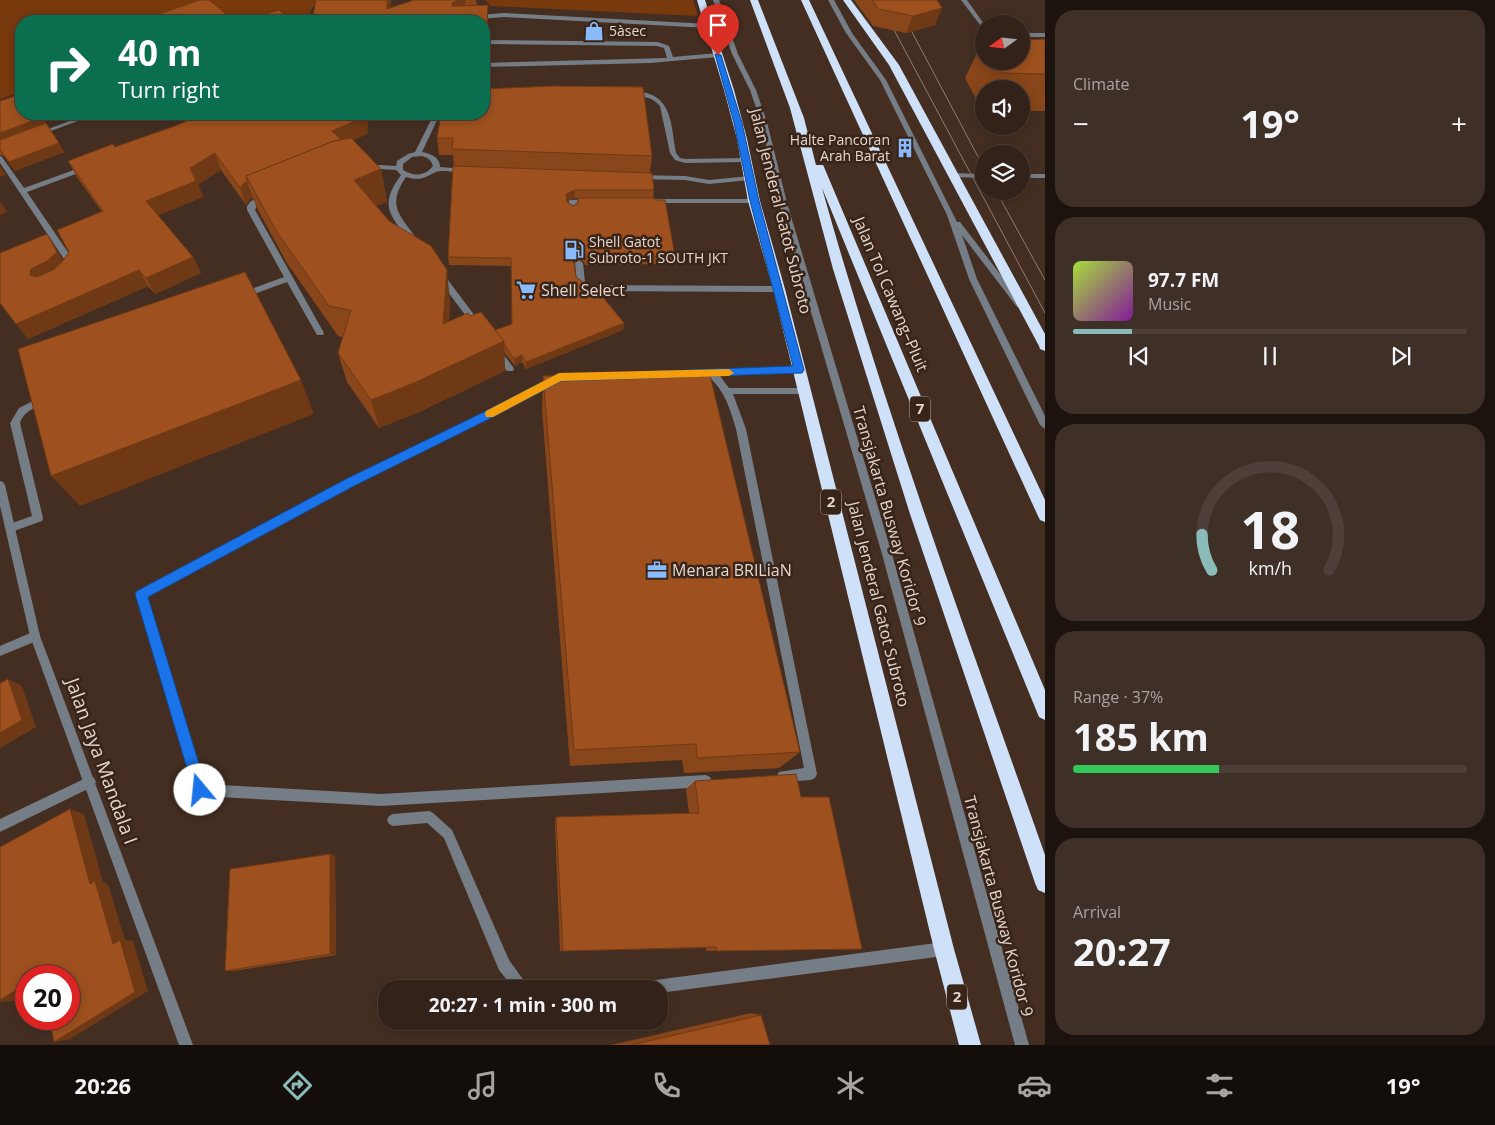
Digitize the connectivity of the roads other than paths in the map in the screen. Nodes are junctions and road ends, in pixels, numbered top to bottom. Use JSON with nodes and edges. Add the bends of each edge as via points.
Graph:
{"nodes":[{"id":1,"x":700,"y":0,"type":"edge"},
{"id":2,"x":716,"y":0,"type":"edge"},
{"id":3,"x":754,"y":0,"type":"edge"},
{"id":4,"x":805,"y":0,"type":"edge"},
{"id":5,"x":831,"y":0,"type":"edge"},
{"id":6,"x":847,"y":0,"type":"edge"},
{"id":7,"x":964,"y":0,"type":"edge"},
{"id":8,"x":490,"y":15,"type":"edge"},
{"id":9,"x":975,"y":15,"type":"edge"},
{"id":10,"x":709,"y":26,"type":"junction"},
{"id":11,"x":1030,"y":35,"type":"edge"},
{"id":12,"x":1045,"y":35,"type":"edge"},
{"id":13,"x":490,"y":42,"type":"edge"},
{"id":14,"x":718,"y":55,"type":"junction"},
{"id":15,"x":671,"y":59,"type":"junction"},
{"id":16,"x":490,"y":65,"type":"edge"},
{"id":17,"x":621,"y":95,"type":"edge"},
{"id":18,"x":795,"y":108,"type":"junction"},
{"id":19,"x":77,"y":120,"type":"edge"},
{"id":20,"x":434,"y":120,"type":"edge"},
{"id":21,"x":29,"y":137,"type":"edge"},
{"id":22,"x":418,"y":154,"type":"junction"},
{"id":23,"x":0,"y":158,"type":"edge"},
{"id":24,"x":746,"y":160,"type":"junction"},
{"id":25,"x":98,"y":164,"type":"edge"},
{"id":26,"x":357,"y":166,"type":"edge"},
{"id":27,"x":398,"y":168,"type":"junction"},
{"id":28,"x":435,"y":170,"type":"junction"},
{"id":29,"x":473,"y":171,"type":"edge"},
{"id":30,"x":404,"y":175,"type":"junction"},
{"id":31,"x":953,"y":175,"type":"junction"},
{"id":32,"x":627,"y":176,"type":"edge"},
{"id":33,"x":975,"y":176,"type":"edge"},
{"id":34,"x":1030,"y":176,"type":"edge"},
{"id":35,"x":1045,"y":176,"type":"edge"},
{"id":36,"x":750,"y":178,"type":"junction"},
{"id":37,"x":24,"y":191,"type":"junction"},
{"id":38,"x":280,"y":193,"type":"edge"},
{"id":39,"x":596,"y":201,"type":"edge"},
{"id":40,"x":646,"y":201,"type":"edge"},
{"id":41,"x":754,"y":201,"type":"junction"},
{"id":42,"x":572,"y":210,"type":"edge"},
{"id":43,"x":951,"y":215,"type":"junction"},
{"id":44,"x":420,"y":249,"type":"edge"},
{"id":45,"x":578,"y":263,"type":"edge"},
{"id":46,"x":438,"y":273,"type":"edge"},
{"id":47,"x":71,"y":274,"type":"edge"},
{"id":48,"x":289,"y":278,"type":"junction"},
{"id":49,"x":779,"y":289,"type":"junction"},
{"id":50,"x":234,"y":298,"type":"edge"},
{"id":51,"x":1029,"y":317,"type":"junction"},
{"id":52,"x":480,"y":329,"type":"edge"},
{"id":53,"x":320,"y":333,"type":"edge"},
{"id":54,"x":492,"y":345,"type":"edge"},
{"id":55,"x":1045,"y":346,"type":"edge"},
{"id":56,"x":510,"y":370,"type":"dead end"},
{"id":57,"x":799,"y":370,"type":"junction"},
{"id":58,"x":684,"y":374,"type":"edge"},
{"id":59,"x":712,"y":374,"type":"junction"},
{"id":60,"x":569,"y":377,"type":"edge"},
{"id":61,"x":728,"y":391,"type":"junction"},
{"id":62,"x":804,"y":391,"type":"junction"},
{"id":63,"x":35,"y":403,"type":"edge"},
{"id":64,"x":1045,"y":425,"type":"edge"},
{"id":65,"x":0,"y":486,"type":"edge"},
{"id":66,"x":1045,"y":516,"type":"edge"},
{"id":67,"x":11,"y":528,"type":"junction"},
{"id":68,"x":35,"y":636,"type":"junction"},
{"id":69,"x":0,"y":651,"type":"edge"},
{"id":70,"x":1045,"y":711,"type":"edge"},
{"id":71,"x":772,"y":777,"type":"edge"},
{"id":72,"x":713,"y":780,"type":"edge"},
{"id":73,"x":90,"y":782,"type":"junction"},
{"id":74,"x":393,"y":820,"type":"dead end"},
{"id":75,"x":0,"y":826,"type":"edge"},
{"id":76,"x":1045,"y":883,"type":"edge"},
{"id":77,"x":944,"y":949,"type":"junction"},
{"id":78,"x":516,"y":980,"type":"edge"},
{"id":79,"x":668,"y":985,"type":"edge"},
{"id":80,"x":186,"y":1045,"type":"edge"},
{"id":81,"x":970,"y":1045,"type":"edge"},
{"id":82,"x":1022,"y":1045,"type":"edge"}],
"edges":[{"from":1,"to":10,"type":"highway","name":"Jalan Jenderal Gatot Subroto","number":"2"},
{"from":2,"to":82,"type":"street","name":"Transjakarta Busway Koridor 9","via":[[764,122],[783,203],[887,554]]},
{"from":3,"to":18,"type":"highway","name":"Jalan Tol Cawang–Pluit","number":"7"},
{"from":4,"to":66,"type":"highway"},
{"from":5,"to":43,"type":"street","via":[[849,33],[883,80]]},
{"from":6,"to":31,"type":"highway","via":[[894,65]]},
{"from":7,"to":9,"type":"street"},
{"from":8,"to":10,"type":"street"},
{"from":10,"to":14,"type":"highway","name":"Jalan Jenderal Gatot Subroto","number":"2"},
{"from":11,"to":12,"type":"street"},
{"from":13,"to":15,"type":"street","via":[[658,44],[667,48]]},
{"from":14,"to":15,"type":"street"},
{"from":14,"to":24,"type":"highway","name":"Jalan Jenderal Gatot Subroto","number":"2","via":[[730,90]]},
{"from":15,"to":16,"type":"street"},
{"from":17,"to":24,"type":"street","via":[[640,94],[658,100],[663,106],[677,159]]},
{"from":18,"to":70,"type":"highway","name":"Jalan Tol Cawang–Pluit","number":"7"},
{"from":18,"to":76,"type":"highway","via":[[839,268],[917,514]]},
{"from":19,"to":21,"type":"street"},
{"from":20,"to":22,"type":"street"},
{"from":22,"to":27,"type":"street","via":[[403,158]]},
{"from":22,"to":28,"type":"street","via":[[433,159]]},
{"from":23,"to":37,"type":"street"},
{"from":24,"to":36,"type":"highway","name":"Jalan Jenderal Gatot Subroto","number":"2"},
{"from":25,"to":37,"type":"street"},
{"from":26,"to":27,"type":"street"},
{"from":27,"to":30,"type":"street"},
{"from":28,"to":29,"type":"street"},
{"from":28,"to":30,"type":"street","via":[[422,177]]},
{"from":30,"to":44,"type":"street","via":[[391,196],[391,206]]},
{"from":31,"to":33,"type":"street"},
{"from":31,"to":51,"type":"highway"},
{"from":32,"to":36,"type":"street","via":[[685,178],[703,182]]},
{"from":34,"to":35,"type":"street"},
{"from":36,"to":41,"type":"highway","name":"Jalan Jenderal Gatot Subroto","number":"2"},
{"from":37,"to":47,"type":"street","via":[[71,261],[74,269]]},
{"from":38,"to":48,"type":"street","via":[[254,203],[251,210]]},
{"from":39,"to":42,"type":"street","via":[[572,202]]},
{"from":40,"to":41,"type":"street"},
{"from":41,"to":49,"type":"highway","name":"Jalan Jenderal Gatot Subroto","number":"2"},
{"from":43,"to":51,"type":"street"},
{"from":43,"to":64,"type":"street","via":[[973,279]]},
{"from":45,"to":49,"type":"street","via":[[581,283],[587,288]]},
{"from":46,"to":52,"type":"street"},
{"from":48,"to":50,"type":"street"},
{"from":48,"to":53,"type":"street"},
{"from":49,"to":57,"type":"highway","name":"Jalan Jenderal Gatot Subroto","number":"2"},
{"from":51,"to":55,"type":"highway"},
{"from":54,"to":56,"type":"street"},
{"from":57,"to":59,"type":"street"},
{"from":57,"to":62,"type":"highway","name":"Jalan Jenderal Gatot Subroto","number":"2"},
{"from":58,"to":59,"type":"street"},
{"from":59,"to":61,"type":"street"},
{"from":60,"to":72,"type":"street","via":[[559,377],[350,482],[141,594],[200,790],[381,800]]},
{"from":61,"to":62,"type":"street"},
{"from":61,"to":71,"type":"street","via":[[741,429],[811,774]]},
{"from":62,"to":77,"type":"highway","name":"Jalan Jenderal Gatot Subroto","number":"2"},
{"from":63,"to":67,"type":"street","via":[[18,414],[16,423],[38,518]]},
{"from":65,"to":67,"type":"street","name":"Jalan Jaya Mandala I"},
{"from":67,"to":68,"type":"street","name":"Jalan Jaya Mandala I"},
{"from":68,"to":69,"type":"street"},
{"from":68,"to":73,"type":"street","name":"Jalan Jaya Mandala I"},
{"from":73,"to":75,"type":"street"},
{"from":73,"to":80,"type":"street","name":"Jalan Jaya Mandala I"},
{"from":74,"to":78,"type":"street","via":[[429,817],[448,834],[504,965]]},
{"from":77,"to":79,"type":"street"},
{"from":77,"to":81,"type":"highway","name":"Jalan Jenderal Gatot Subroto","number":"2"}]}
